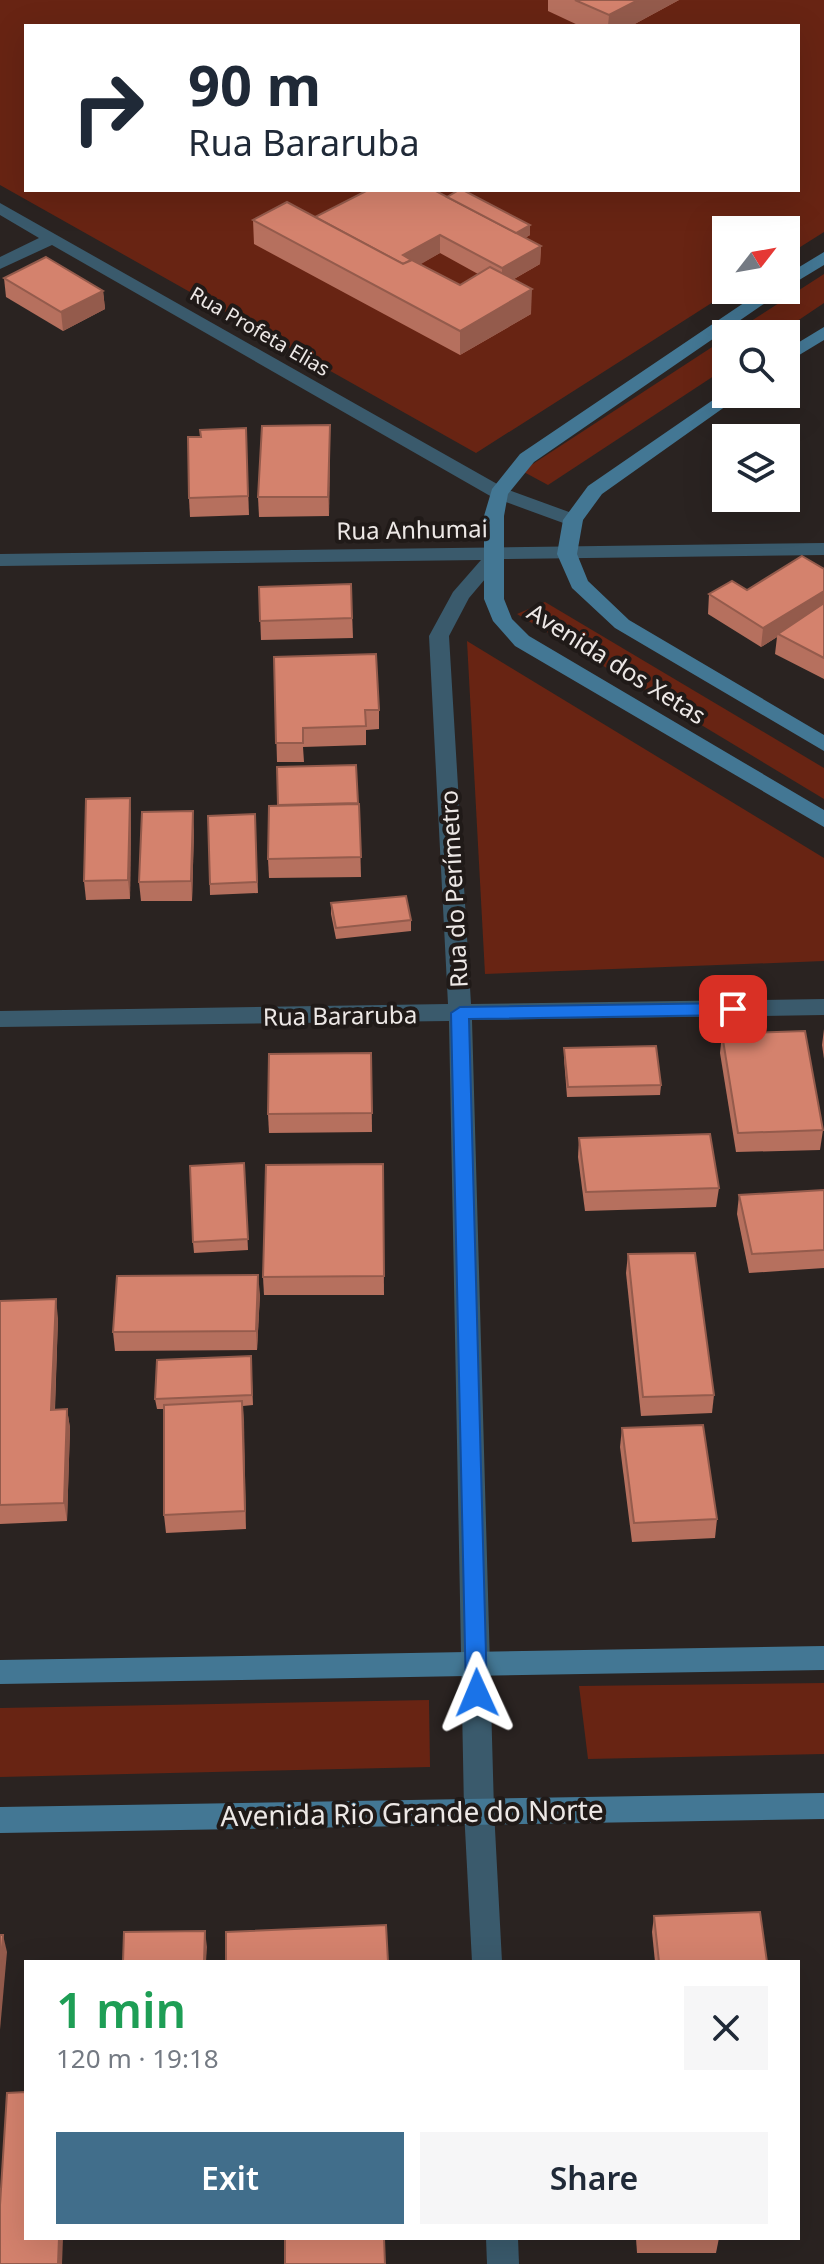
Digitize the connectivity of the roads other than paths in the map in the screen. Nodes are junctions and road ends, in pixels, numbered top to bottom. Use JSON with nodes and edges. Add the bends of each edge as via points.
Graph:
{"nodes":[{"id":1,"x":0,"y":208,"type":"edge"},
{"id":2,"x":52,"y":238,"type":"junction"},
{"id":3,"x":824,"y":257,"type":"edge"},
{"id":4,"x":0,"y":264,"type":"edge"},
{"id":5,"x":800,"y":273,"type":"edge"},
{"id":6,"x":754,"y":304,"type":"edge"},
{"id":7,"x":824,"y":332,"type":"edge"},
{"id":8,"x":800,"y":348,"type":"edge"},
{"id":9,"x":714,"y":408,"type":"edge"},
{"id":10,"x":499,"y":493,"type":"junction"},
{"id":11,"x":573,"y":520,"type":"junction"},
{"id":12,"x":824,"y":549,"type":"edge"},
{"id":13,"x":496,"y":554,"type":"junction"},
{"id":14,"x":567,"y":554,"type":"junction"},
{"id":15,"x":0,"y":560,"type":"edge"},
{"id":16,"x":824,"y":744,"type":"edge"},
{"id":17,"x":824,"y":820,"type":"edge"},
{"id":18,"x":824,"y":1007,"type":"edge"},
{"id":19,"x":460,"y":1013,"type":"junction"},
{"id":20,"x":0,"y":1019,"type":"edge"},
{"id":21,"x":824,"y":1658,"type":"edge"},
{"id":22,"x":476,"y":1664,"type":"junction"},
{"id":23,"x":0,"y":1672,"type":"edge"},
{"id":24,"x":824,"y":1806,"type":"edge"},
{"id":25,"x":479,"y":1810,"type":"junction"},
{"id":26,"x":0,"y":1820,"type":"edge"},
{"id":27,"x":487,"y":1960,"type":"edge"},
{"id":28,"x":502,"y":2240,"type":"edge"},
{"id":29,"x":503,"y":2264,"type":"edge"}],
"edges":[{"from":1,"to":2,"type":"street","name":"Rua Profeta Elias"},
{"from":2,"to":4,"type":"street"},
{"from":2,"to":10,"type":"street","name":"Rua Profeta Elias"},
{"from":3,"to":5,"type":"street"},
{"from":6,"to":10,"type":"street","via":[[527,458]]},
{"from":7,"to":8,"type":"street"},
{"from":9,"to":11,"type":"street","via":[[595,490]]},
{"from":10,"to":11,"type":"street","name":"Rua Profeta Elias"},
{"from":10,"to":13,"type":"street","name":"Avenida dos Xetas"},
{"from":11,"to":14,"type":"street"},
{"from":12,"to":14,"type":"street","name":"Rua Anhumai"},
{"from":13,"to":14,"type":"street","name":"Rua Anhumai"},
{"from":13,"to":15,"type":"street","name":"Rua Anhumai"},
{"from":13,"to":17,"type":"street","name":"Avenida dos Xetas","via":[[494,599],[503,621],[522,641]]},
{"from":13,"to":19,"type":"street","name":"Rua do Perímetro","via":[[460,596],[439,636]]},
{"from":14,"to":16,"type":"street","name":"Avenida dos Xetas","via":[[579,584],[622,624]]},
{"from":18,"to":19,"type":"street","name":"Rua Bararuba"},
{"from":19,"to":20,"type":"street","name":"Rua Bararuba"},
{"from":19,"to":22,"type":"street","name":"Rua do Perímetro"},
{"from":21,"to":22,"type":"street"},
{"from":22,"to":23,"type":"street"},
{"from":22,"to":25,"type":"street","name":"Rua do Perímetro"},
{"from":24,"to":25,"type":"street","name":"Avenida Rio Grande do Norte"},
{"from":25,"to":26,"type":"street","name":"Avenida Rio Grande do Norte"},
{"from":25,"to":27,"type":"street","name":"Rua do Perímetro"},
{"from":28,"to":29,"type":"street"}]}
